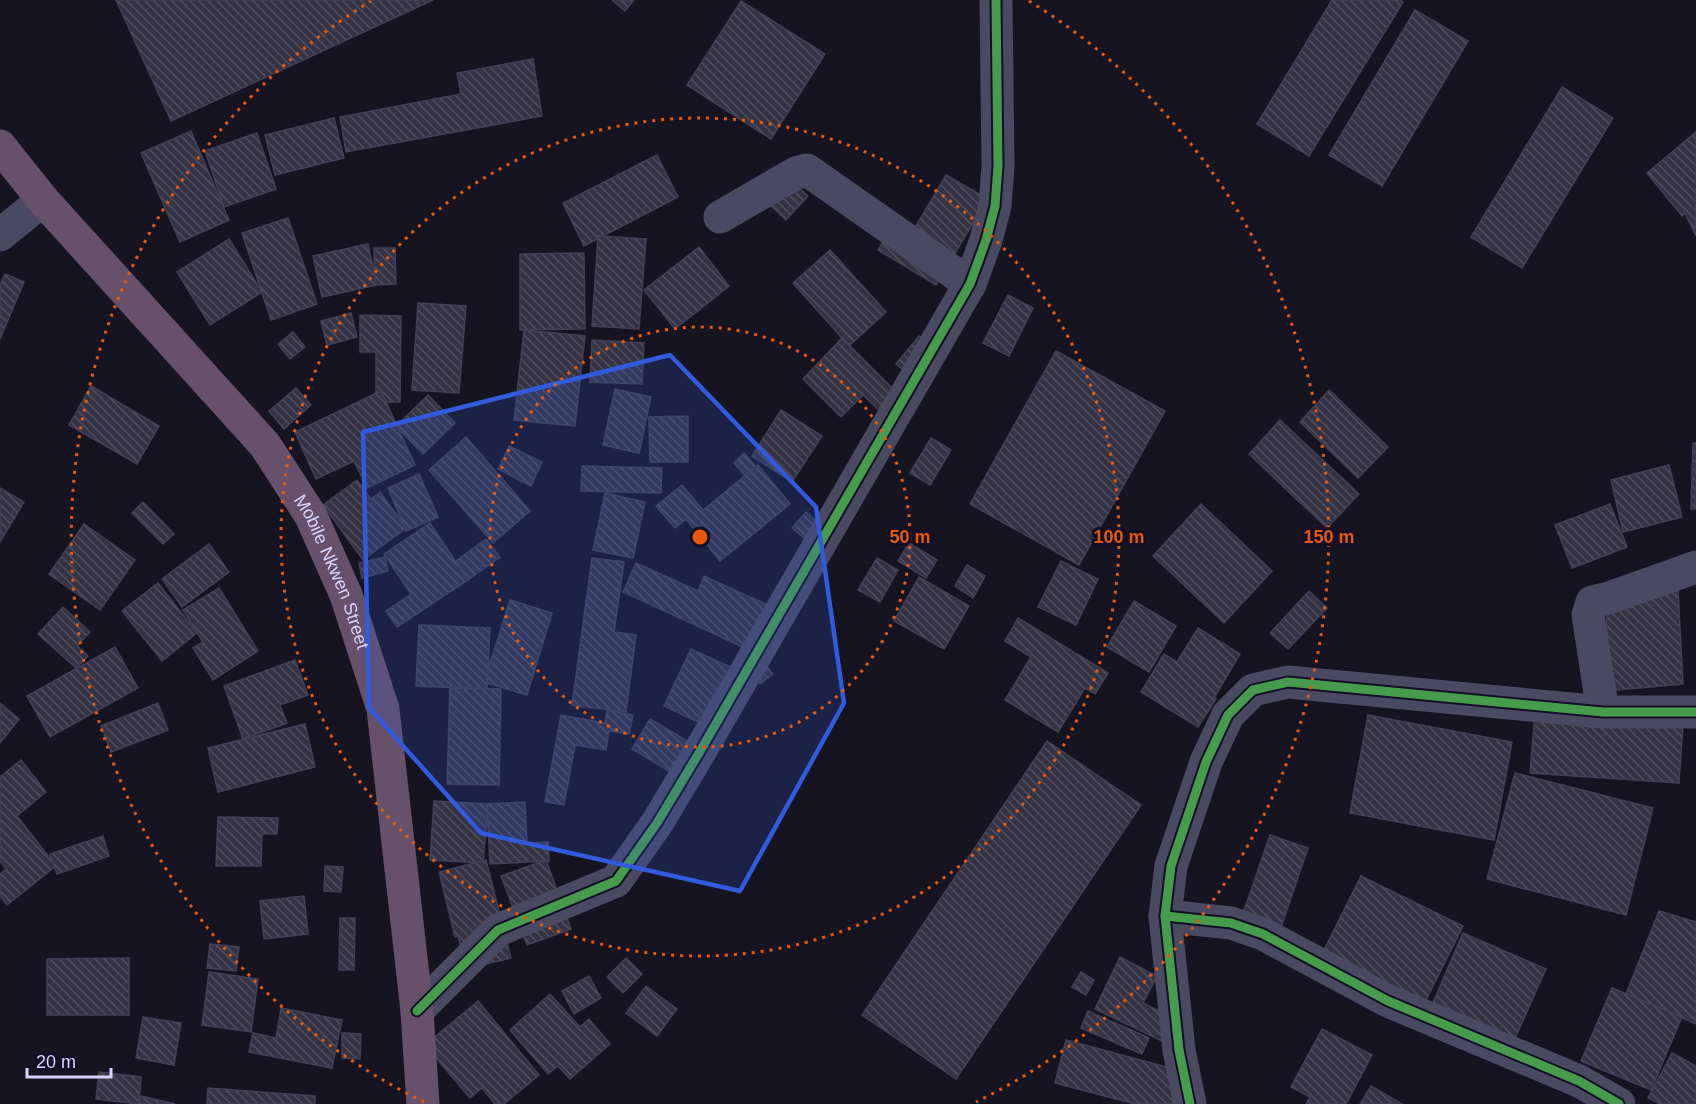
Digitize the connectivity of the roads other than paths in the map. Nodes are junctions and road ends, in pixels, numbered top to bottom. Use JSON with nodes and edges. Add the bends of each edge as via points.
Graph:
{"nodes":[{"id":1,"x":996,"y":0,"type":"edge"},
{"id":2,"x":0,"y":146,"type":"edge"},
{"id":3,"x":43,"y":200,"type":"junction"},
{"id":4,"x":720,"y":217,"type":"dead end"},
{"id":5,"x":0,"y":235,"type":"edge"},
{"id":6,"x":970,"y":284,"type":"junction"},
{"id":7,"x":1696,"y":567,"type":"edge"},
{"id":8,"x":1603,"y":712,"type":"junction"},
{"id":9,"x":1696,"y":712,"type":"edge"},
{"id":10,"x":1165,"y":915,"type":"junction"},
{"id":11,"x":417,"y":1011,"type":"junction"},
{"id":12,"x":423,"y":1104,"type":"edge"},
{"id":13,"x":1190,"y":1104,"type":"edge"},
{"id":14,"x":1619,"y":1104,"type":"edge"}],
"edges":[{"from":1,"to":6,"type":"street","via":[[995,206]]},
{"from":2,"to":3,"type":"highway","name":"Mobile Nkwen Street"},
{"from":3,"to":5,"type":"street"},
{"from":3,"to":11,"type":"highway","name":"Mobile Nkwen Street","via":[[265,445],[311,516],[346,595],[383,709]]},
{"from":4,"to":6,"type":"street","via":[[807,170]]},
{"from":6,"to":11,"type":"street","via":[[693,763],[616,880],[498,930]]},
{"from":7,"to":8,"type":"street","via":[[1592,602],[1588,615]]},
{"from":8,"to":9,"type":"street"},
{"from":8,"to":10,"type":"street","via":[[1287,682],[1253,690],[1228,716],[1206,762],[1171,866]]},
{"from":10,"to":13,"type":"street","via":[[1179,1050]]},
{"from":10,"to":14,"type":"street","via":[[1231,923],[1263,933],[1388,1001],[1579,1081]]},
{"from":11,"to":12,"type":"highway","name":"Mobile Nkwen Street"}]}
